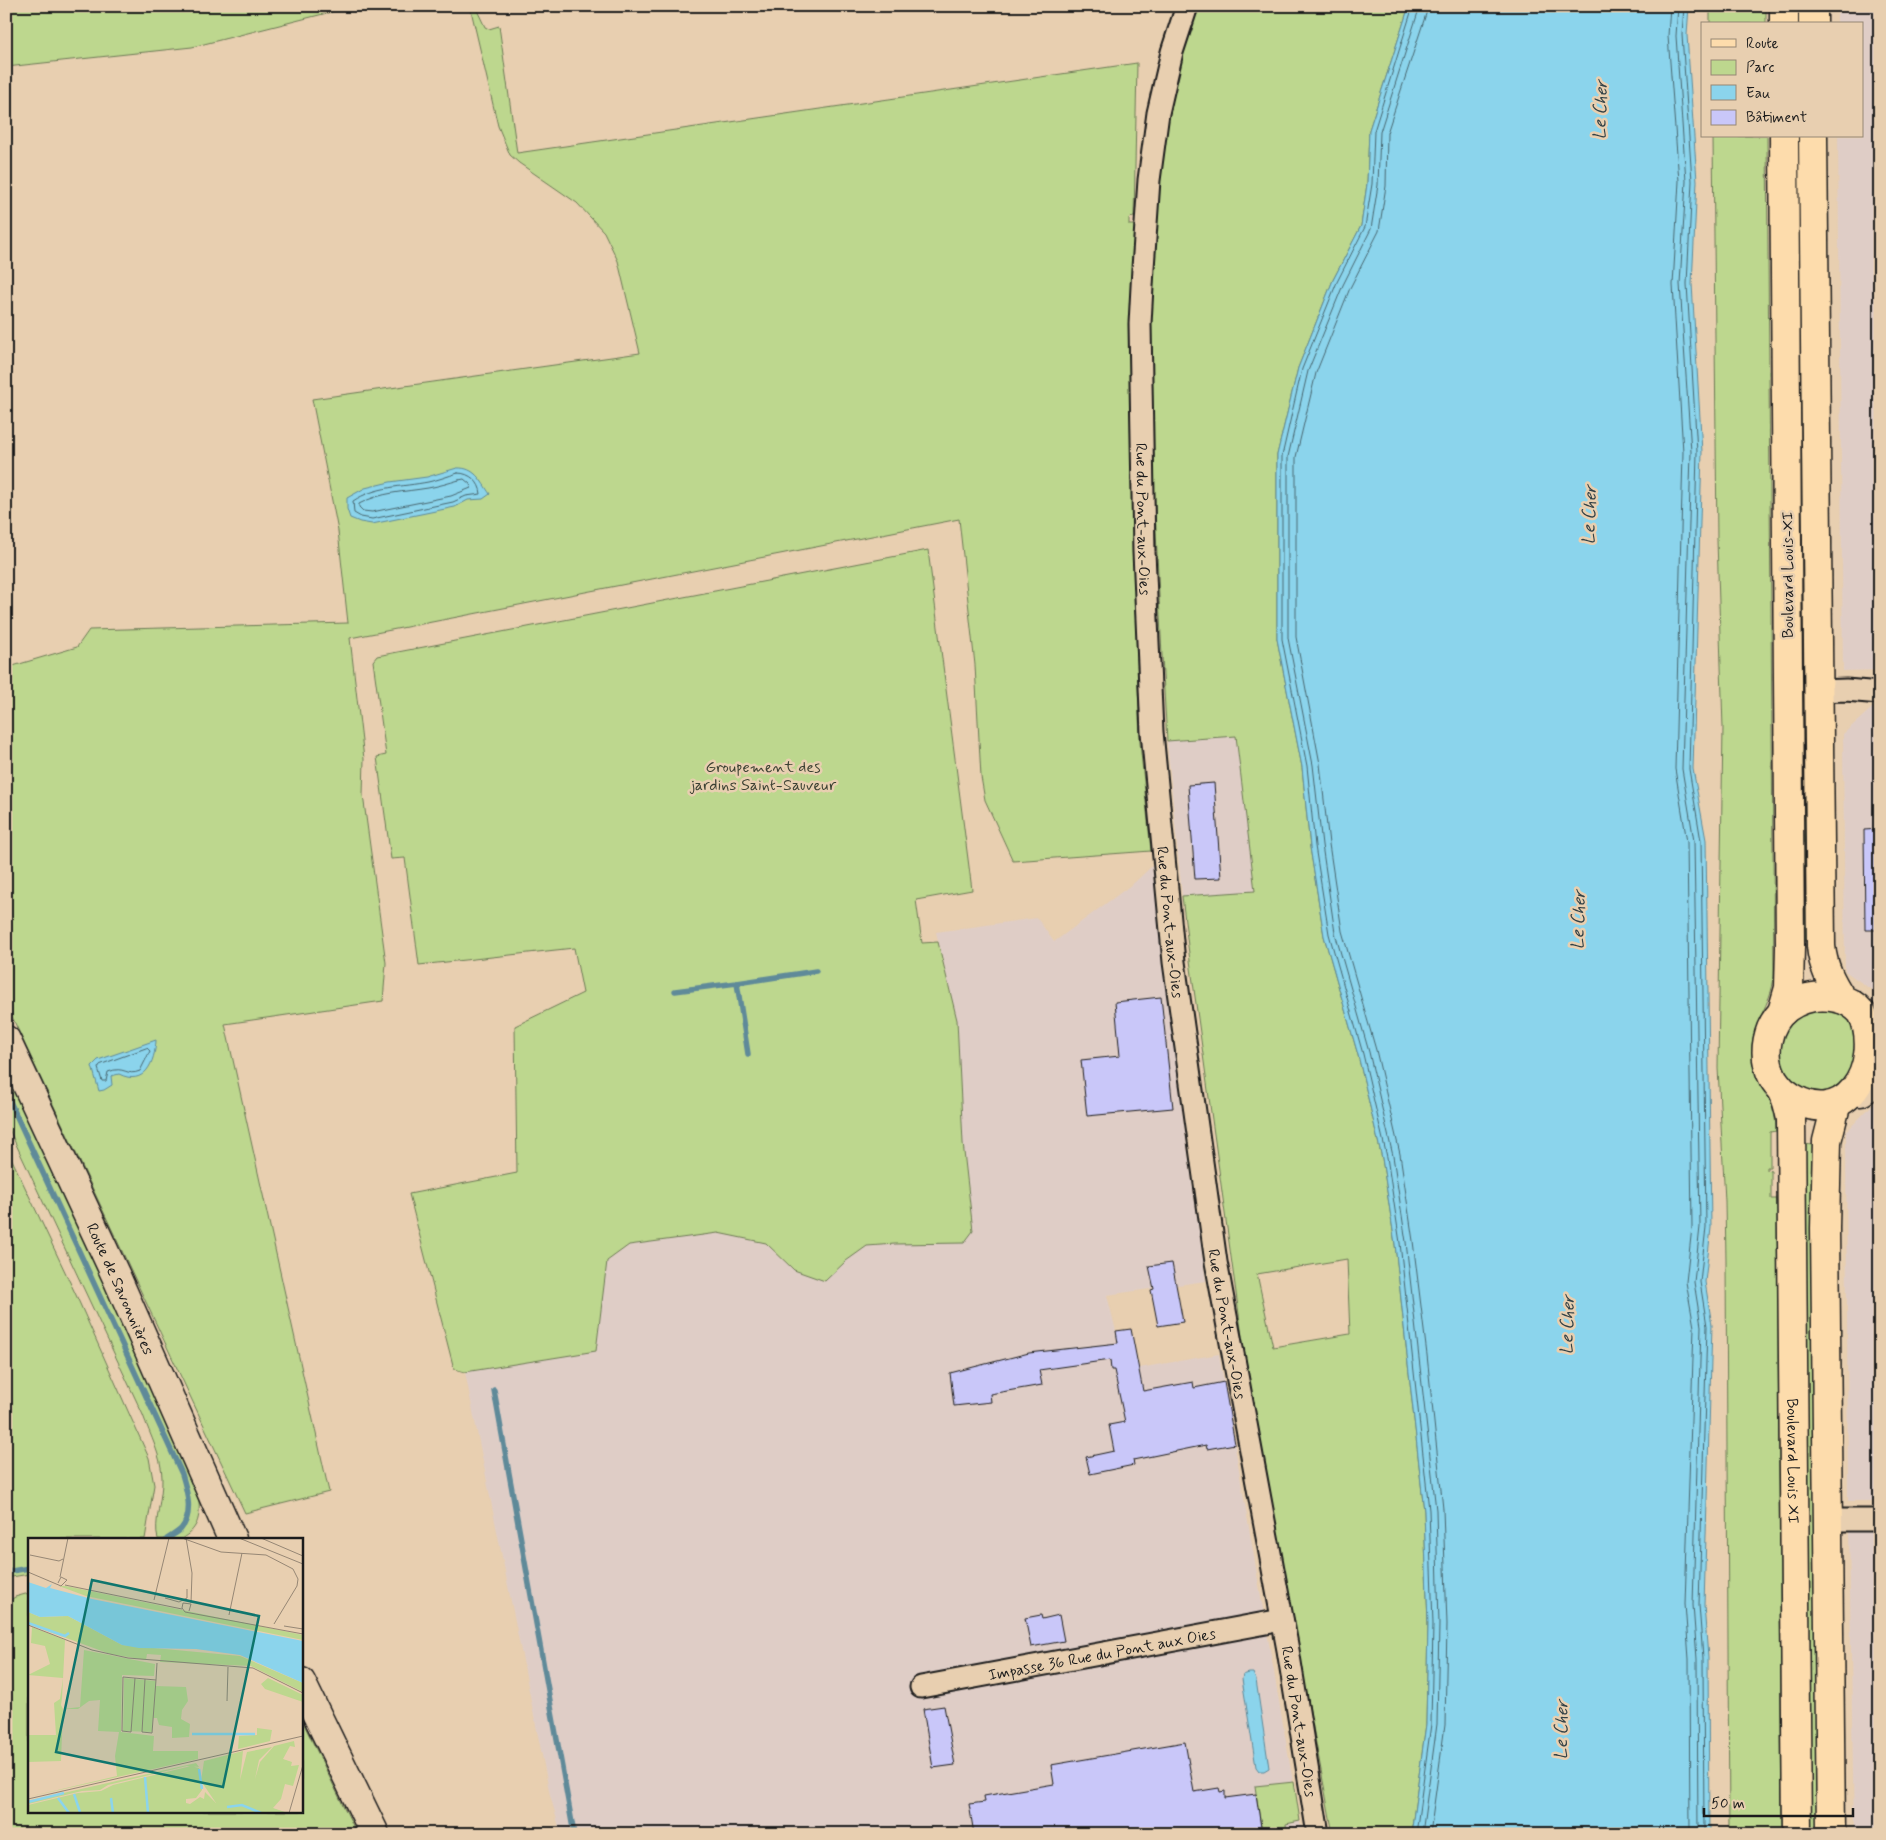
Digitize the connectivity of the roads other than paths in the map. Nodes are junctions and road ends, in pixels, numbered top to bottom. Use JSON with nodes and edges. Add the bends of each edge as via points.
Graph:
{"nodes":[{"id":1,"x":1187,"y":6,"type":"edge"},
{"id":2,"x":1784,"y":6,"type":"edge"},
{"id":3,"x":1813,"y":6,"type":"edge"},
{"id":4,"x":1784,"y":22,"type":"edge"},
{"id":5,"x":1813,"y":22,"type":"edge"},
{"id":6,"x":1784,"y":138,"type":"edge"},
{"id":7,"x":1813,"y":138,"type":"edge"},
{"id":8,"x":1817,"y":691,"type":"junction"},
{"id":9,"x":1880,"y":693,"type":"edge"},
{"id":10,"x":1842,"y":999,"type":"junction"},
{"id":11,"x":1782,"y":1012,"type":"junction"},
{"id":12,"x":1878,"y":1038,"type":"edge"},
{"id":13,"x":6,"y":1040,"type":"edge"},
{"id":14,"x":1870,"y":1086,"type":"edge"},
{"id":15,"x":1782,"y":1090,"type":"junction"},
{"id":16,"x":1836,"y":1106,"type":"junction"},
{"id":17,"x":1829,"y":1520,"type":"junction"},
{"id":18,"x":1880,"y":1520,"type":"edge"},
{"id":19,"x":232,"y":1538,"type":"edge"},
{"id":20,"x":1282,"y":1620,"type":"junction"},
{"id":21,"x":302,"y":1684,"type":"edge"},
{"id":22,"x":921,"y":1687,"type":"dead end"},
{"id":23,"x":375,"y":1834,"type":"edge"},
{"id":24,"x":1318,"y":1834,"type":"edge"},
{"id":25,"x":1797,"y":1834,"type":"edge"},
{"id":26,"x":1831,"y":1834,"type":"edge"}],
"edges":[{"from":1,"to":20,"type":"street","name":"Rue du Pont-aux-Oies","via":[[1158,113],[1148,180],[1140,324],[1144,552],[1152,732],[1174,962],[1216,1262]]},
{"from":2,"to":4,"type":"main road"},
{"from":3,"to":5,"type":"main road"},
{"from":6,"to":11,"type":"main road","name":"Boulevard Louis-XI","via":[[1790,947],[1789,988]]},
{"from":7,"to":8,"type":"main road","name":"Boulevard Louis-XI"},
{"from":8,"to":9,"type":"street"},
{"from":8,"to":10,"type":"main road","name":"Boulevard Louis-XI","via":[[1820,946],[1825,969]]},
{"from":10,"to":11,"type":"main road","via":[[1827,995],[1810,996]]},
{"from":10,"to":12,"type":"main road","via":[[1869,1020]]},
{"from":11,"to":15,"type":"main road","via":[[1768,1037],[1766,1051],[1770,1072]]},
{"from":12,"to":14,"type":"main road","via":[[1876,1066]]},
{"from":13,"to":19,"type":"main road","name":"Route de Savonnières","via":[[116,1276]]},
{"from":14,"to":16,"type":"main road"},
{"from":15,"to":16,"type":"main road","via":[[1807,1105]]},
{"from":15,"to":25,"type":"main road","name":"Boulevard Louis XI","via":[[1791,1119]]},
{"from":16,"to":17,"type":"main road","name":"Boulevard Louis XI","via":[[1827,1141],[1825,1228]]},
{"from":17,"to":18,"type":"street"},
{"from":17,"to":26,"type":"main road","name":"Boulevard Louis XI"},
{"from":20,"to":22,"type":"street","name":"Impasse 36 Rue du Pont aux Oies"},
{"from":20,"to":24,"type":"street","name":"Rue du Pont-aux-Oies"},
{"from":21,"to":23,"type":"main road"}]}
